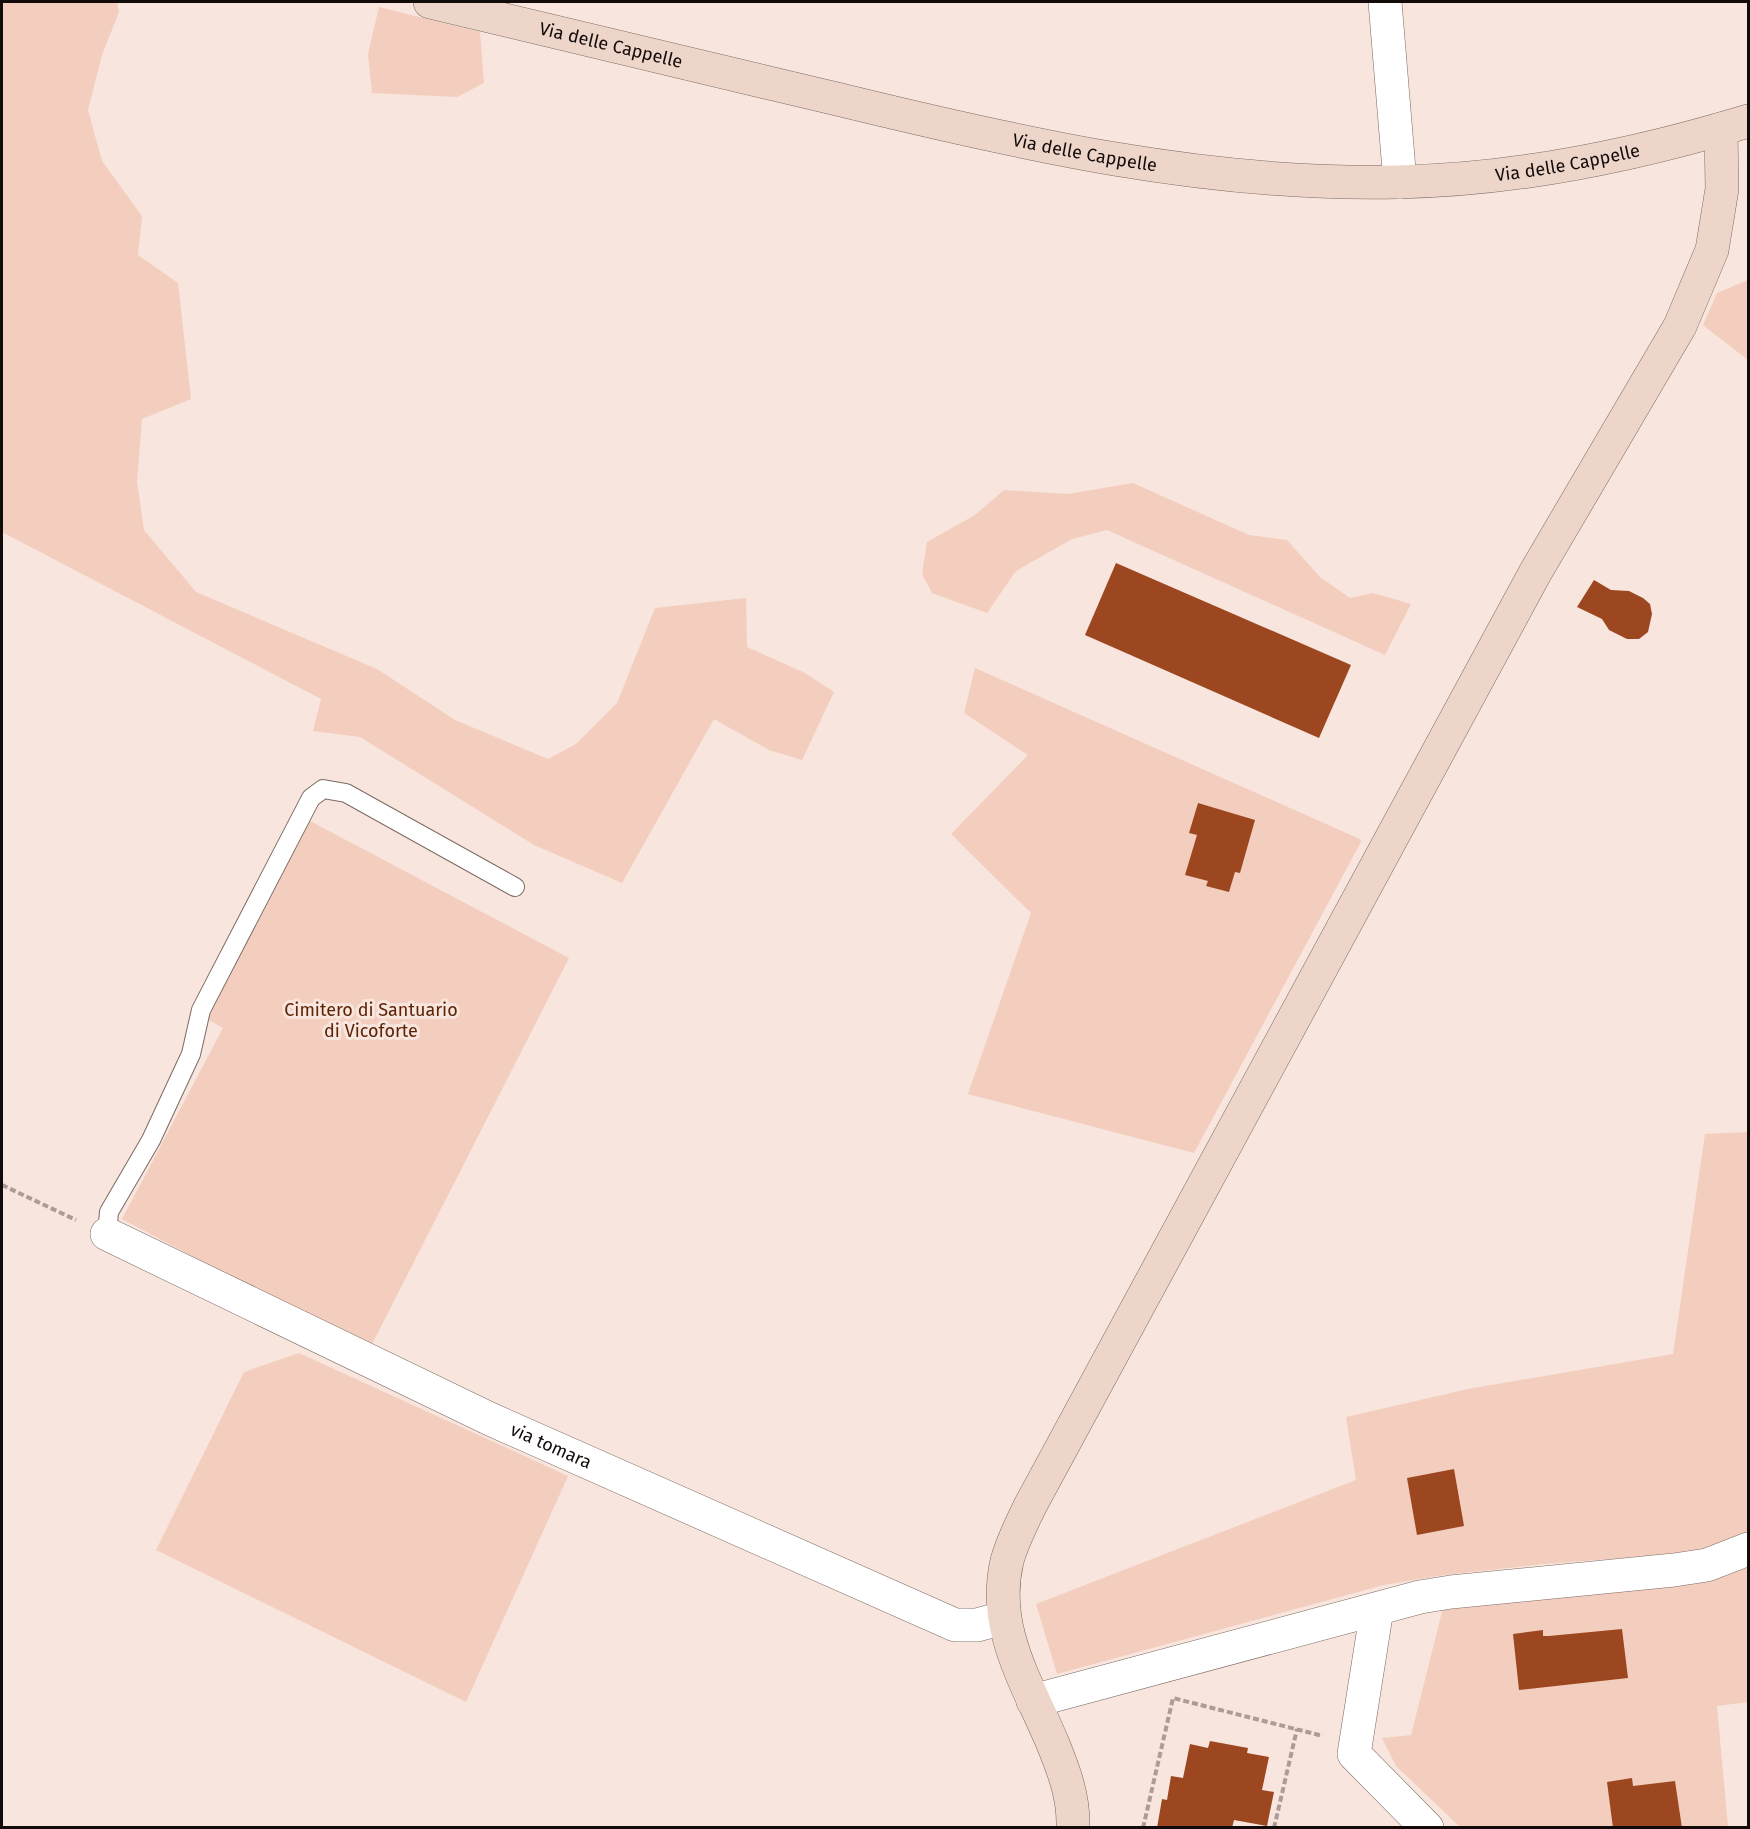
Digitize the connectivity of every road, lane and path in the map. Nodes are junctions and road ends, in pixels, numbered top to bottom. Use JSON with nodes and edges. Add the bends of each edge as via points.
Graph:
{"nodes":[{"id":1,"x":430,"y":2,"type":"edge"},
{"id":2,"x":1385,"y":2,"type":"edge"},
{"id":3,"x":1735,"y":125,"type":"edge"},
{"id":4,"x":1400,"y":182,"type":"junction"},
{"id":5,"x":515,"y":887,"type":"dead end"},
{"id":6,"x":2,"y":1185,"type":"edge"},
{"id":7,"x":107,"y":1234,"type":"junction"},
{"id":8,"x":1749,"y":1549,"type":"edge"},
{"id":9,"x":1377,"y":1609,"type":"junction"},
{"id":10,"x":1003,"y":1618,"type":"junction"},
{"id":11,"x":1033,"y":1701,"type":"junction"},
{"id":12,"x":1297,"y":1729,"type":"junction"},
{"id":13,"x":1354,"y":1755,"type":"junction"},
{"id":14,"x":1073,"y":1827,"type":"edge"},
{"id":15,"x":1143,"y":1827,"type":"edge"},
{"id":16,"x":1274,"y":1827,"type":"edge"},
{"id":17,"x":1427,"y":1827,"type":"edge"}],
"edges":[{"from":1,"to":4,"type":"street","name":"Via delle Cappelle","via":[[1067,152],[1266,179]]},
{"from":2,"to":4,"type":"street"},
{"from":3,"to":4,"type":"street","name":"Via delle Cappelle","via":[[1541,169]]},
{"from":3,"to":10,"type":"street","via":[[1712,250],[1680,326],[1535,573],[1030,1506],[1007,1560]]},
{"from":5,"to":7,"type":"lane","via":[[346,793],[323,789],[311,798],[201,1010],[191,1054],[151,1140],[109,1212]]},
{"from":6,"to":7,"type":"path"},
{"from":7,"to":10,"type":"street","name":"via tomara","via":[[484,1416],[955,1624],[977,1625]]},
{"from":8,"to":9,"type":"street","via":[[1707,1565],[1452,1592]]},
{"from":9,"to":11,"type":"street"},
{"from":9,"to":13,"type":"street"},
{"from":10,"to":11,"type":"street","via":[[1010,1649]]},
{"from":11,"to":14,"type":"street","via":[[1066,1774]]},
{"from":12,"to":13,"type":"path","via":[[1329,1737]]},
{"from":12,"to":15,"type":"path","via":[[1173,1698]]},
{"from":12,"to":16,"type":"path"},
{"from":13,"to":17,"type":"street"}]}
